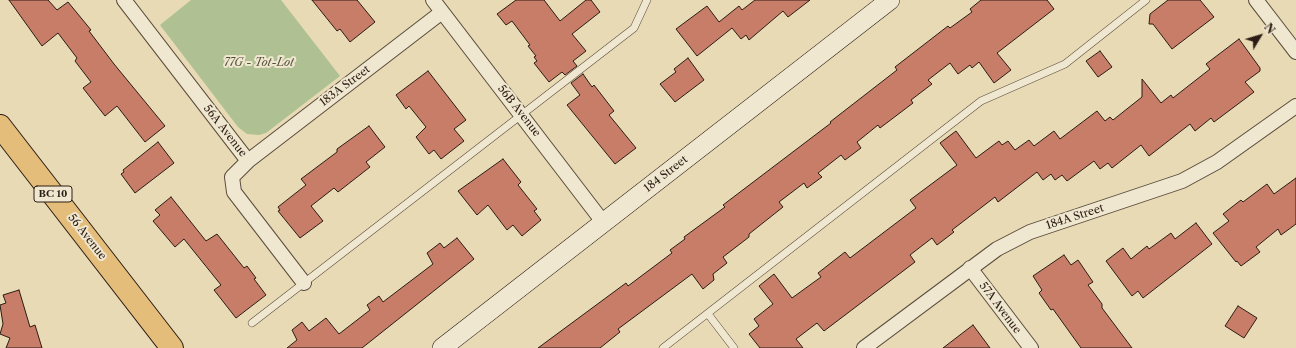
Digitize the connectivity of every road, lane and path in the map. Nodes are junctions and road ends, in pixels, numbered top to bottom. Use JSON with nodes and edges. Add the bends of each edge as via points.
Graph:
{"nodes":[{"id":1,"x":124,"y":0,"type":"edge"},
{"id":2,"x":433,"y":0,"type":"edge"},
{"id":3,"x":647,"y":0,"type":"edge"},
{"id":4,"x":890,"y":0,"type":"edge"},
{"id":5,"x":1146,"y":0,"type":"edge"},
{"id":6,"x":1256,"y":0,"type":"edge"},
{"id":7,"x":442,"y":12,"type":"junction"},
{"id":8,"x":1296,"y":52,"type":"edge"},
{"id":9,"x":1296,"y":106,"type":"edge"},
{"id":10,"x":522,"y":114,"type":"junction"},
{"id":11,"x":0,"y":126,"type":"edge"},
{"id":12,"x":248,"y":161,"type":"junction"},
{"id":13,"x":603,"y":222,"type":"junction"},
{"id":14,"x":970,"y":268,"type":"junction"},
{"id":15,"x":304,"y":283,"type":"junction"},
{"id":16,"x":708,"y":314,"type":"junction"},
{"id":17,"x":252,"y":323,"type":"dead end"},
{"id":18,"x":172,"y":348,"type":"edge"},
{"id":19,"x":442,"y":348,"type":"edge"},
{"id":20,"x":663,"y":348,"type":"edge"},
{"id":21,"x":734,"y":348,"type":"edge"},
{"id":22,"x":864,"y":348,"type":"edge"},
{"id":23,"x":1031,"y":348,"type":"edge"}],
"edges":[{"from":1,"to":12,"type":"street","name":"56A Avenue"},
{"from":2,"to":7,"type":"street","name":"56B Avenue"},
{"from":3,"to":10,"type":"lane","via":[[634,28]]},
{"from":4,"to":13,"type":"main road","name":"184 Street"},
{"from":5,"to":16,"type":"lane","via":[[1065,64],[981,101]]},
{"from":6,"to":8,"type":"street"},
{"from":7,"to":10,"type":"street","name":"56B Avenue"},
{"from":7,"to":12,"type":"street","name":"183A Street"},
{"from":9,"to":14,"type":"street","name":"184A Street","via":[[1217,162],[1182,181],[1030,232],[997,248]]},
{"from":10,"to":13,"type":"street","name":"56B Avenue"},
{"from":10,"to":15,"type":"lane"},
{"from":11,"to":18,"type":"highway","name":"56 Avenue","number":"BC 10"},
{"from":12,"to":15,"type":"street","name":"56A Avenue","via":[[232,177],[234,192]]},
{"from":13,"to":19,"type":"main road","name":"184 Street"},
{"from":14,"to":22,"type":"street","name":"184A Street"},
{"from":14,"to":23,"type":"street","name":"57A Avenue"},
{"from":15,"to":17,"type":"lane"},
{"from":16,"to":20,"type":"lane"},
{"from":16,"to":21,"type":"lane"}]}
